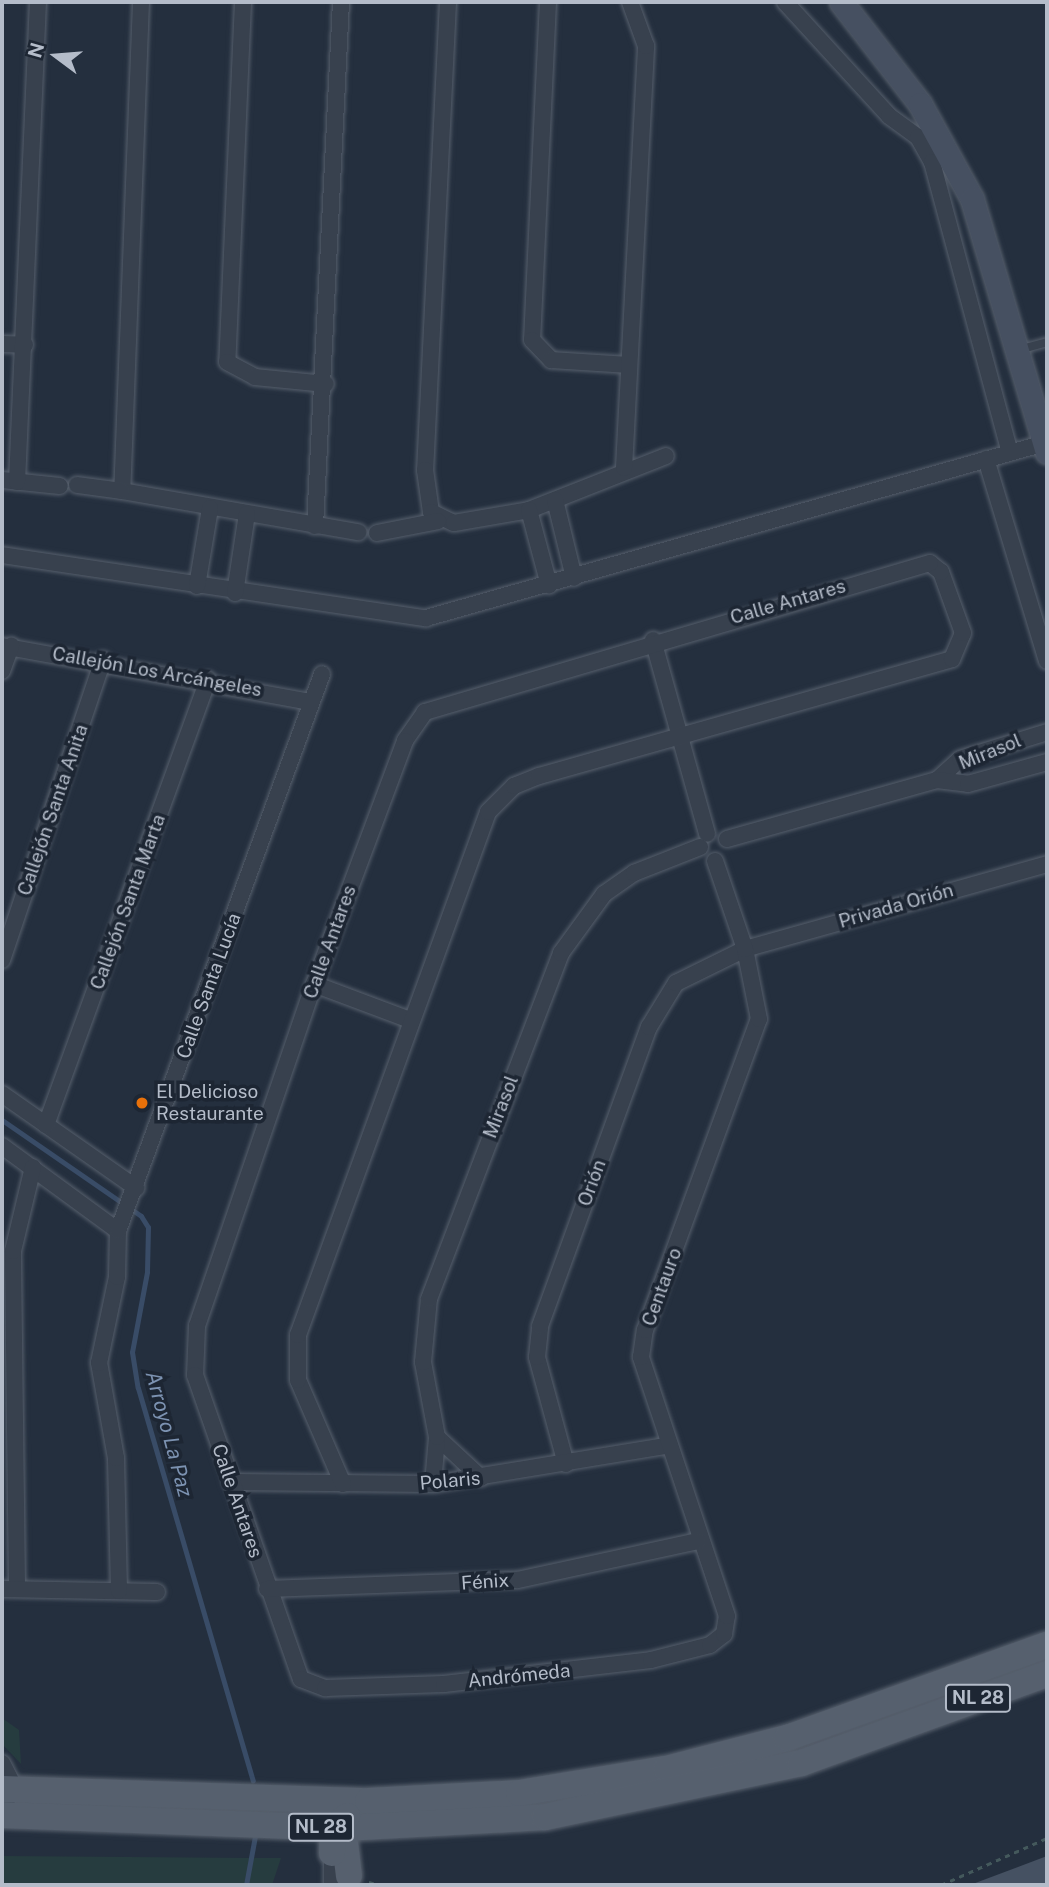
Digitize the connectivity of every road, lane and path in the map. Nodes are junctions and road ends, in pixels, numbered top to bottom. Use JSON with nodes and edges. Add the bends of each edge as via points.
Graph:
{"nodes":[{"id":1,"x":38,"y":2,"type":"edge"},
{"id":2,"x":141,"y":2,"type":"edge"},
{"id":3,"x":243,"y":2,"type":"edge"},
{"id":4,"x":341,"y":2,"type":"edge"},
{"id":5,"x":448,"y":2,"type":"edge"},
{"id":6,"x":548,"y":2,"type":"edge"},
{"id":7,"x":630,"y":2,"type":"edge"},
{"id":8,"x":785,"y":2,"type":"edge"},
{"id":9,"x":841,"y":2,"type":"edge"},
{"id":10,"x":1047,"y":342,"type":"edge"},
{"id":11,"x":2,"y":344,"type":"edge"},
{"id":12,"x":25,"y":345,"type":"junction"},
{"id":13,"x":1018,"y":350,"type":"junction"},
{"id":14,"x":629,"y":365,"type":"junction"},
{"id":15,"x":326,"y":384,"type":"junction"},
{"id":16,"x":1046,"y":448,"type":"edge"},
{"id":17,"x":1010,"y":453,"type":"junction"},
{"id":18,"x":666,"y":456,"type":"dead end"},
{"id":19,"x":986,"y":459,"type":"junction"},
{"id":20,"x":624,"y":468,"type":"junction"},
{"id":21,"x":9,"y":481,"type":"edge"},
{"id":22,"x":77,"y":485,"type":"dead end"},
{"id":23,"x":60,"y":486,"type":"dead end"},
{"id":24,"x":122,"y":491,"type":"junction"},
{"id":25,"x":555,"y":499,"type":"junction"},
{"id":26,"x":210,"y":509,"type":"junction"},
{"id":27,"x":529,"y":510,"type":"junction"},
{"id":28,"x":247,"y":514,"type":"junction"},
{"id":29,"x":438,"y":521,"type":"junction"},
{"id":30,"x":316,"y":526,"type":"junction"},
{"id":31,"x":358,"y":532,"type":"dead end"},
{"id":32,"x":377,"y":533,"type":"dead end"},
{"id":33,"x":2,"y":555,"type":"edge"},
{"id":34,"x":574,"y":578,"type":"junction"},
{"id":35,"x":549,"y":585,"type":"junction"},
{"id":36,"x":197,"y":586,"type":"junction"},
{"id":37,"x":235,"y":593,"type":"junction"},
{"id":38,"x":653,"y":640,"type":"junction"},
{"id":39,"x":6,"y":646,"type":"edge"},
{"id":40,"x":103,"y":660,"type":"junction"},
{"id":41,"x":1047,"y":661,"type":"edge"},
{"id":42,"x":2,"y":671,"type":"edge"},
{"id":43,"x":322,"y":674,"type":"dead end"},
{"id":44,"x":208,"y":680,"type":"junction"},
{"id":45,"x":311,"y":702,"type":"junction"},
{"id":46,"x":1047,"y":732,"type":"edge"},
{"id":47,"x":681,"y":737,"type":"junction"},
{"id":48,"x":1047,"y":762,"type":"edge"},
{"id":49,"x":937,"y":780,"type":"junction"},
{"id":50,"x":727,"y":839,"type":"junction"},
{"id":51,"x":703,"y":841,"type":"junction"},
{"id":52,"x":715,"y":861,"type":"junction"},
{"id":53,"x":1047,"y":863,"type":"edge"},
{"id":54,"x":744,"y":949,"type":"junction"},
{"id":55,"x":2,"y":960,"type":"edge"},
{"id":56,"x":314,"y":984,"type":"junction"},
{"id":57,"x":410,"y":1020,"type":"junction"},
{"id":58,"x":2,"y":1094,"type":"edge"},
{"id":59,"x":46,"y":1125,"type":"junction"},
{"id":60,"x":2,"y":1146,"type":"edge"},
{"id":61,"x":33,"y":1167,"type":"junction"},
{"id":62,"x":135,"y":1190,"type":"junction"},
{"id":63,"x":119,"y":1229,"type":"junction"},
{"id":64,"x":437,"y":1437,"type":"junction"},
{"id":65,"x":666,"y":1446,"type":"junction"},
{"id":66,"x":566,"y":1464,"type":"junction"},
{"id":67,"x":481,"y":1478,"type":"junction"},
{"id":68,"x":231,"y":1482,"type":"junction"},
{"id":69,"x":343,"y":1484,"type":"junction"},
{"id":70,"x":433,"y":1485,"type":"junction"},
{"id":71,"x":698,"y":1541,"type":"junction"},
{"id":72,"x":9,"y":1588,"type":"edge"},
{"id":73,"x":267,"y":1589,"type":"junction"},
{"id":74,"x":119,"y":1591,"type":"junction"},
{"id":75,"x":156,"y":1592,"type":"dead end"},
{"id":76,"x":727,"y":1626,"type":"joint"},
{"id":77,"x":1047,"y":1646,"type":"edge"},
{"id":78,"x":1042,"y":1677,"type":"edge"},
{"id":79,"x":301,"y":1679,"type":"joint"},
{"id":80,"x":2,"y":1763,"type":"edge"},
{"id":81,"x":5,"y":1795,"type":"edge"},
{"id":82,"x":264,"y":1799,"type":"junction"},
{"id":83,"x":445,"y":1799,"type":"junction"},
{"id":84,"x":2,"y":1815,"type":"edge"},
{"id":85,"x":392,"y":1828,"type":"junction"},
{"id":86,"x":1047,"y":1838,"type":"edge"},
{"id":87,"x":339,"y":1854,"type":"edge"},
{"id":88,"x":941,"y":1885,"type":"edge"}],
"edges":[{"from":1,"to":12,"type":"street"},
{"from":2,"to":24,"type":"street"},
{"from":3,"to":15,"type":"street","via":[[228,362],[255,377]]},
{"from":4,"to":15,"type":"street"},
{"from":5,"to":29,"type":"street","via":[[425,470],[428,504]]},
{"from":6,"to":14,"type":"street","via":[[532,340],[551,360]]},
{"from":7,"to":14,"type":"street","via":[[646,46]]},
{"from":8,"to":17,"type":"street","via":[[889,116],[918,137],[932,162]]},
{"from":9,"to":13,"type":"main road","via":[[920,104],[949,154],[985,237]]},
{"from":10,"to":13,"type":"lane"},
{"from":11,"to":12,"type":"street"},
{"from":12,"to":21,"type":"street"},
{"from":13,"to":16,"type":"main road"},
{"from":14,"to":20,"type":"street"},
{"from":15,"to":30,"type":"street"},
{"from":16,"to":17,"type":"street"},
{"from":17,"to":19,"type":"street"},
{"from":18,"to":20,"type":"street"},
{"from":19,"to":34,"type":"street"},
{"from":19,"to":41,"type":"street"},
{"from":20,"to":25,"type":"street"},
{"from":21,"to":23,"type":"street"},
{"from":22,"to":24,"type":"street"},
{"from":24,"to":26,"type":"street"},
{"from":25,"to":27,"type":"street"},
{"from":25,"to":34,"type":"street"},
{"from":26,"to":28,"type":"street"},
{"from":26,"to":36,"type":"street"},
{"from":27,"to":29,"type":"street"},
{"from":27,"to":35,"type":"street"},
{"from":28,"to":30,"type":"street"},
{"from":28,"to":37,"type":"street"},
{"from":29,"to":32,"type":"street"},
{"from":30,"to":31,"type":"street"},
{"from":33,"to":36,"type":"street"},
{"from":34,"to":35,"type":"street"},
{"from":35,"to":37,"type":"street","via":[[426,618]]},
{"from":36,"to":37,"type":"street"},
{"from":38,"to":47,"type":"street"},
{"from":38,"to":47,"type":"street","name":"Calle Antares","via":[[930,563],[941,572],[963,633],[952,659]]},
{"from":38,"to":56,"type":"street","name":"Calle Antares","via":[[425,712],[405,741]]},
{"from":39,"to":40,"type":"street","name":"Callejón Los Arcángeles"},
{"from":39,"to":42,"type":"street"},
{"from":40,"to":44,"type":"street","name":"Callejón Los Arcángeles"},
{"from":40,"to":55,"type":"street","name":"Callejón Santa Anita"},
{"from":43,"to":45,"type":"street","name":"Calle Santa Lucía"},
{"from":44,"to":45,"type":"street","name":"Callejón Los Arcángeles"},
{"from":44,"to":59,"type":"street","name":"Callejón Santa Marta"},
{"from":45,"to":62,"type":"street","name":"Calle Santa Lucía"},
{"from":46,"to":49,"type":"street","name":"Mirasol","via":[[960,760]]},
{"from":47,"to":51,"type":"street"},
{"from":47,"to":57,"type":"street","via":[[539,776],[499,797],[476,838]]},
{"from":48,"to":49,"type":"street","name":"Mirasol","via":[[968,784]]},
{"from":49,"to":50,"type":"street","name":"Mirasol"},
{"from":50,"to":51,"type":"street"},
{"from":50,"to":52,"type":"street","via":[[727,854]]},
{"from":51,"to":52,"type":"street"},
{"from":51,"to":64,"type":"street","name":"Mirasol","via":[[634,873],[604,894],[561,953],[429,1299],[423,1362]]},
{"from":52,"to":54,"type":"street","name":"Centauro"},
{"from":53,"to":54,"type":"street","name":"Privada Orión"},
{"from":54,"to":65,"type":"street","name":"Centauro","via":[[760,1010],[757,1030],[642,1344]]},
{"from":54,"to":66,"type":"street","name":"Orión","via":[[697,968],[661,1002],[540,1325],[537,1357]]},
{"from":56,"to":57,"type":"street"},
{"from":56,"to":68,"type":"street","name":"Calle Antares","via":[[193,1351],[195,1375]]},
{"from":57,"to":69,"type":"street","via":[[299,1335],[298,1380]]},
{"from":58,"to":59,"type":"street"},
{"from":59,"to":62,"type":"street"},
{"from":60,"to":61,"type":"street"},
{"from":61,"to":63,"type":"street"},
{"from":61,"to":72,"type":"street","via":[[13,1251]]},
{"from":62,"to":63,"type":"street","name":"Calle Santa Lucía"},
{"from":63,"to":74,"type":"street","name":"Calle Santa Lucía","via":[[117,1277],[99,1363],[116,1458]]},
{"from":64,"to":67,"type":"street"},
{"from":64,"to":70,"type":"street","name":"Mirasol"},
{"from":65,"to":66,"type":"street","name":"Polaris"},
{"from":65,"to":71,"type":"street","name":"Centauro"},
{"from":66,"to":67,"type":"street","name":"Polaris"},
{"from":67,"to":70,"type":"street","name":"Polaris"},
{"from":68,"to":69,"type":"street","name":"Polaris"},
{"from":68,"to":73,"type":"street","name":"Calle Antares"},
{"from":69,"to":70,"type":"street","name":"Polaris"},
{"from":71,"to":73,"type":"street","name":"Fénix","via":[[518,1580]]},
{"from":71,"to":76,"type":"street","name":"Centauro"},
{"from":72,"to":74,"type":"street"},
{"from":73,"to":79,"type":"street","name":"Calle Antares"},
{"from":74,"to":75,"type":"street"},
{"from":76,"to":79,"type":"street","name":"Andrómeda","via":[[710,1645],[610,1666],[406,1686],[325,1688]]},
{"from":77,"to":83,"type":"main road","via":[[719,1756],[532,1791]]},
{"from":78,"to":85,"type":"main road","number":"NL 28","via":[[801,1763],[639,1802],[496,1823]]},
{"from":80,"to":81,"type":"street"},
{"from":81,"to":82,"type":"main road"},
{"from":82,"to":83,"type":"main road"},
{"from":82,"to":87,"type":"main road","via":[[290,1811]]},
{"from":83,"to":87,"type":"main road","via":[[426,1812],[351,1814]]},
{"from":84,"to":87,"type":"main road","number":"NL 28","via":[[298,1826]]},
{"from":85,"to":87,"type":"main road","number":"NL 28"},
{"from":85,"to":87,"type":"main road"},
{"from":86,"to":88,"type":"path"}]}
